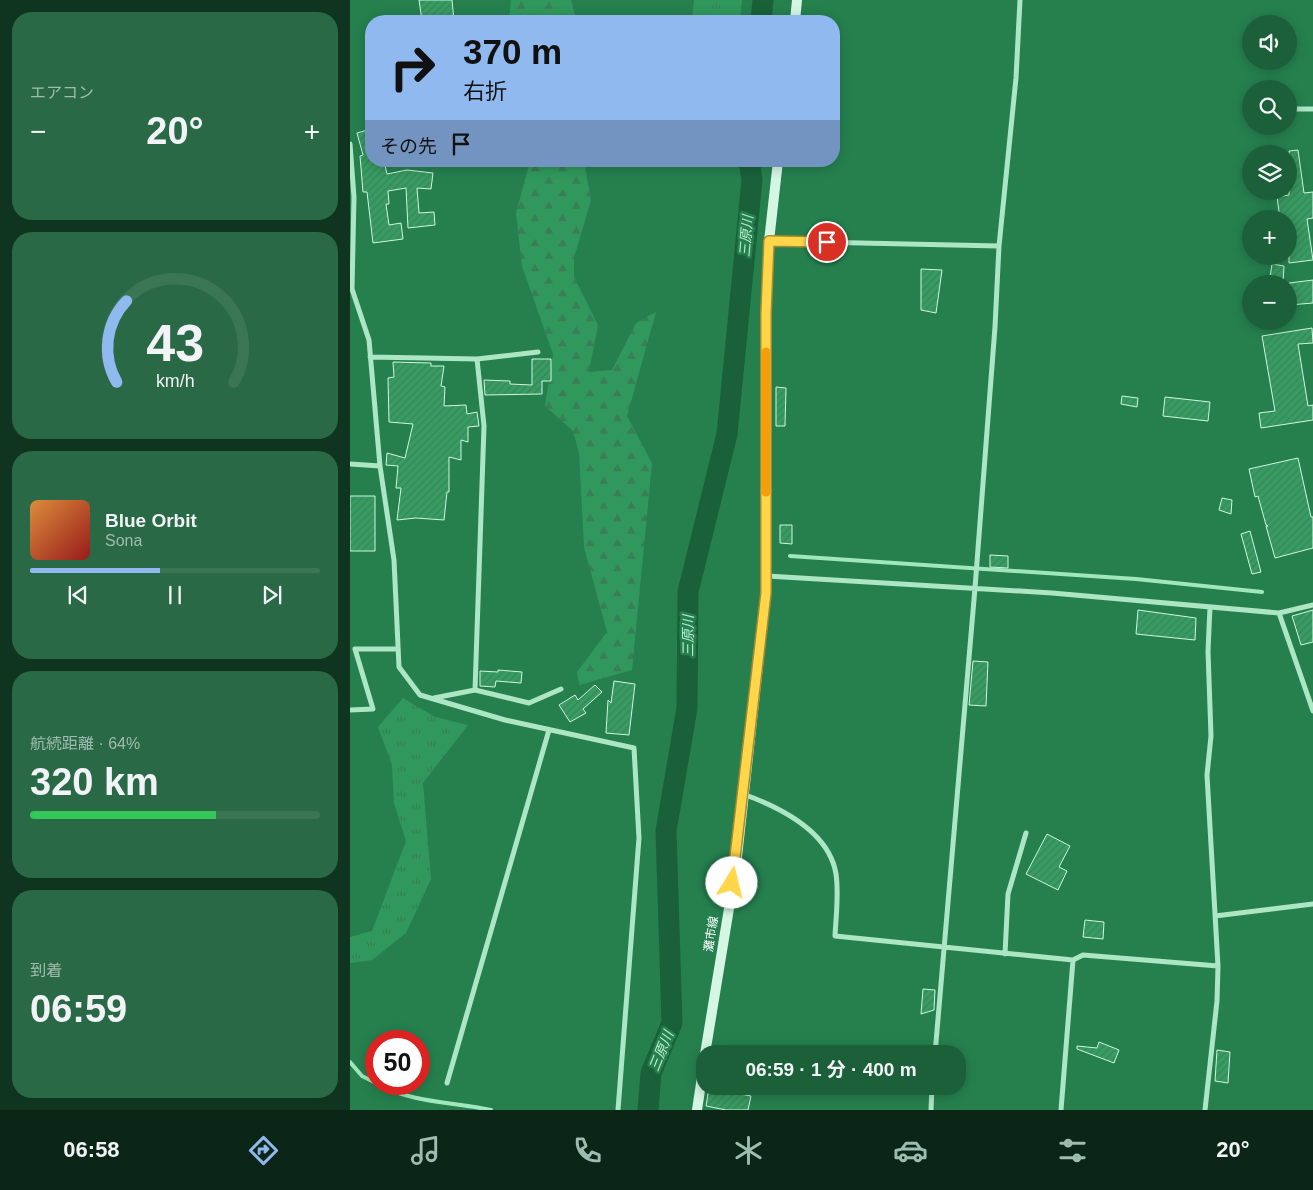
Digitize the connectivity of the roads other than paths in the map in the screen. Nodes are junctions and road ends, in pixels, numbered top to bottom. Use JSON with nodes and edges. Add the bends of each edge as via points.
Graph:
{"nodes":[{"id":1,"x":797,"y":0,"type":"edge"},
{"id":2,"x":1020,"y":0,"type":"edge"},
{"id":3,"x":796,"y":15,"type":"edge"},
{"id":4,"x":1297,"y":109,"type":"edge"},
{"id":5,"x":1313,"y":109,"type":"edge"},
{"id":6,"x":350,"y":144,"type":"edge"},
{"id":7,"x":777,"y":167,"type":"edge"},
{"id":8,"x":352,"y":197,"type":"edge"},
{"id":9,"x":769,"y":241,"type":"junction"},
{"id":10,"x":999,"y":246,"type":"junction"},
{"id":11,"x":538,"y":352,"type":"dead end"},
{"id":12,"x":370,"y":357,"type":"junction"},
{"id":13,"x":478,"y":359,"type":"junction"},
{"id":14,"x":350,"y":464,"type":"edge"},
{"id":15,"x":380,"y":466,"type":"junction"},
{"id":16,"x":766,"y":576,"type":"junction"},
{"id":17,"x":975,"y":588,"type":"junction"},
{"id":18,"x":1313,"y":605,"type":"edge"},
{"id":19,"x":1210,"y":607,"type":"junction"},
{"id":20,"x":1279,"y":613,"type":"junction"},
{"id":21,"x":398,"y":649,"type":"junction"},
{"id":22,"x":561,"y":689,"type":"dead end"},
{"id":23,"x":475,"y":690,"type":"junction"},
{"id":24,"x":431,"y":699,"type":"junction"},
{"id":25,"x":350,"y":710,"type":"edge"},
{"id":26,"x":1313,"y":711,"type":"edge"},
{"id":27,"x":548,"y":730,"type":"junction"},
{"id":28,"x":743,"y":794,"type":"junction"},
{"id":29,"x":1026,"y":833,"type":"dead end"},
{"id":30,"x":1313,"y":904,"type":"edge"},
{"id":31,"x":1215,"y":916,"type":"junction"},
{"id":32,"x":945,"y":946,"type":"junction"},
{"id":33,"x":1004,"y":954,"type":"junction"},
{"id":34,"x":1073,"y":960,"type":"junction"},
{"id":35,"x":1218,"y":966,"type":"junction"},
{"id":36,"x":707,"y":1045,"type":"edge"},
{"id":37,"x":936,"y":1045,"type":"edge"},
{"id":38,"x":447,"y":1083,"type":"dead end"},
{"id":39,"x":699,"y":1095,"type":"edge"},
{"id":40,"x":931,"y":1095,"type":"edge"},
{"id":41,"x":618,"y":1110,"type":"edge"},
{"id":42,"x":697,"y":1110,"type":"edge"},
{"id":43,"x":930,"y":1110,"type":"edge"},
{"id":44,"x":1061,"y":1110,"type":"edge"},
{"id":45,"x":1205,"y":1110,"type":"edge"}],
"edges":[{"from":1,"to":3,"type":"main road"},
{"from":2,"to":10,"type":"street","via":[[1016,78]]},
{"from":4,"to":5,"type":"street"},
{"from":6,"to":8,"type":"street"},
{"from":7,"to":9,"type":"main road","name":"灘市線"},
{"from":8,"to":12,"type":"street","via":[[352,289],[369,340]]},
{"from":9,"to":10,"type":"street"},
{"from":9,"to":16,"type":"main road","name":"灘市線"},
{"from":10,"to":17,"type":"street"},
{"from":11,"to":13,"type":"street"},
{"from":12,"to":13,"type":"street"},
{"from":12,"to":15,"type":"street"},
{"from":13,"to":23,"type":"street","via":[[484,426]]},
{"from":14,"to":15,"type":"street"},
{"from":15,"to":21,"type":"street","via":[[394,560]]},
{"from":16,"to":17,"type":"street"},
{"from":16,"to":28,"type":"main road","name":"灘市線"},
{"from":17,"to":19,"type":"street"},
{"from":17,"to":32,"type":"street"},
{"from":18,"to":20,"type":"street"},
{"from":19,"to":20,"type":"street"},
{"from":19,"to":31,"type":"street","via":[[1211,736],[1207,775]]},
{"from":20,"to":26,"type":"street"},
{"from":21,"to":24,"type":"street","via":[[399,667],[420,695]]},
{"from":21,"to":25,"type":"street","via":[[355,649],[373,709]]},
{"from":22,"to":23,"type":"street","via":[[529,703]]},
{"from":23,"to":24,"type":"street"},
{"from":24,"to":27,"type":"street"},
{"from":27,"to":38,"type":"street"},
{"from":27,"to":41,"type":"street","via":[[634,748],[639,838]]},
{"from":28,"to":32,"type":"street","via":[[794,818],[823,844],[836,872],[835,936]]},
{"from":28,"to":36,"type":"main road","name":"灘市線","via":[[736,866]]},
{"from":29,"to":33,"type":"street","via":[[1008,894]]},
{"from":30,"to":31,"type":"street"},
{"from":31,"to":35,"type":"street"},
{"from":32,"to":33,"type":"street"},
{"from":32,"to":37,"type":"street"},
{"from":33,"to":34,"type":"street"},
{"from":34,"to":35,"type":"street","via":[[1084,955]]},
{"from":34,"to":44,"type":"street"},
{"from":35,"to":45,"type":"street"},
{"from":39,"to":42,"type":"main road","name":"灘市線"},
{"from":40,"to":43,"type":"street"}]}
